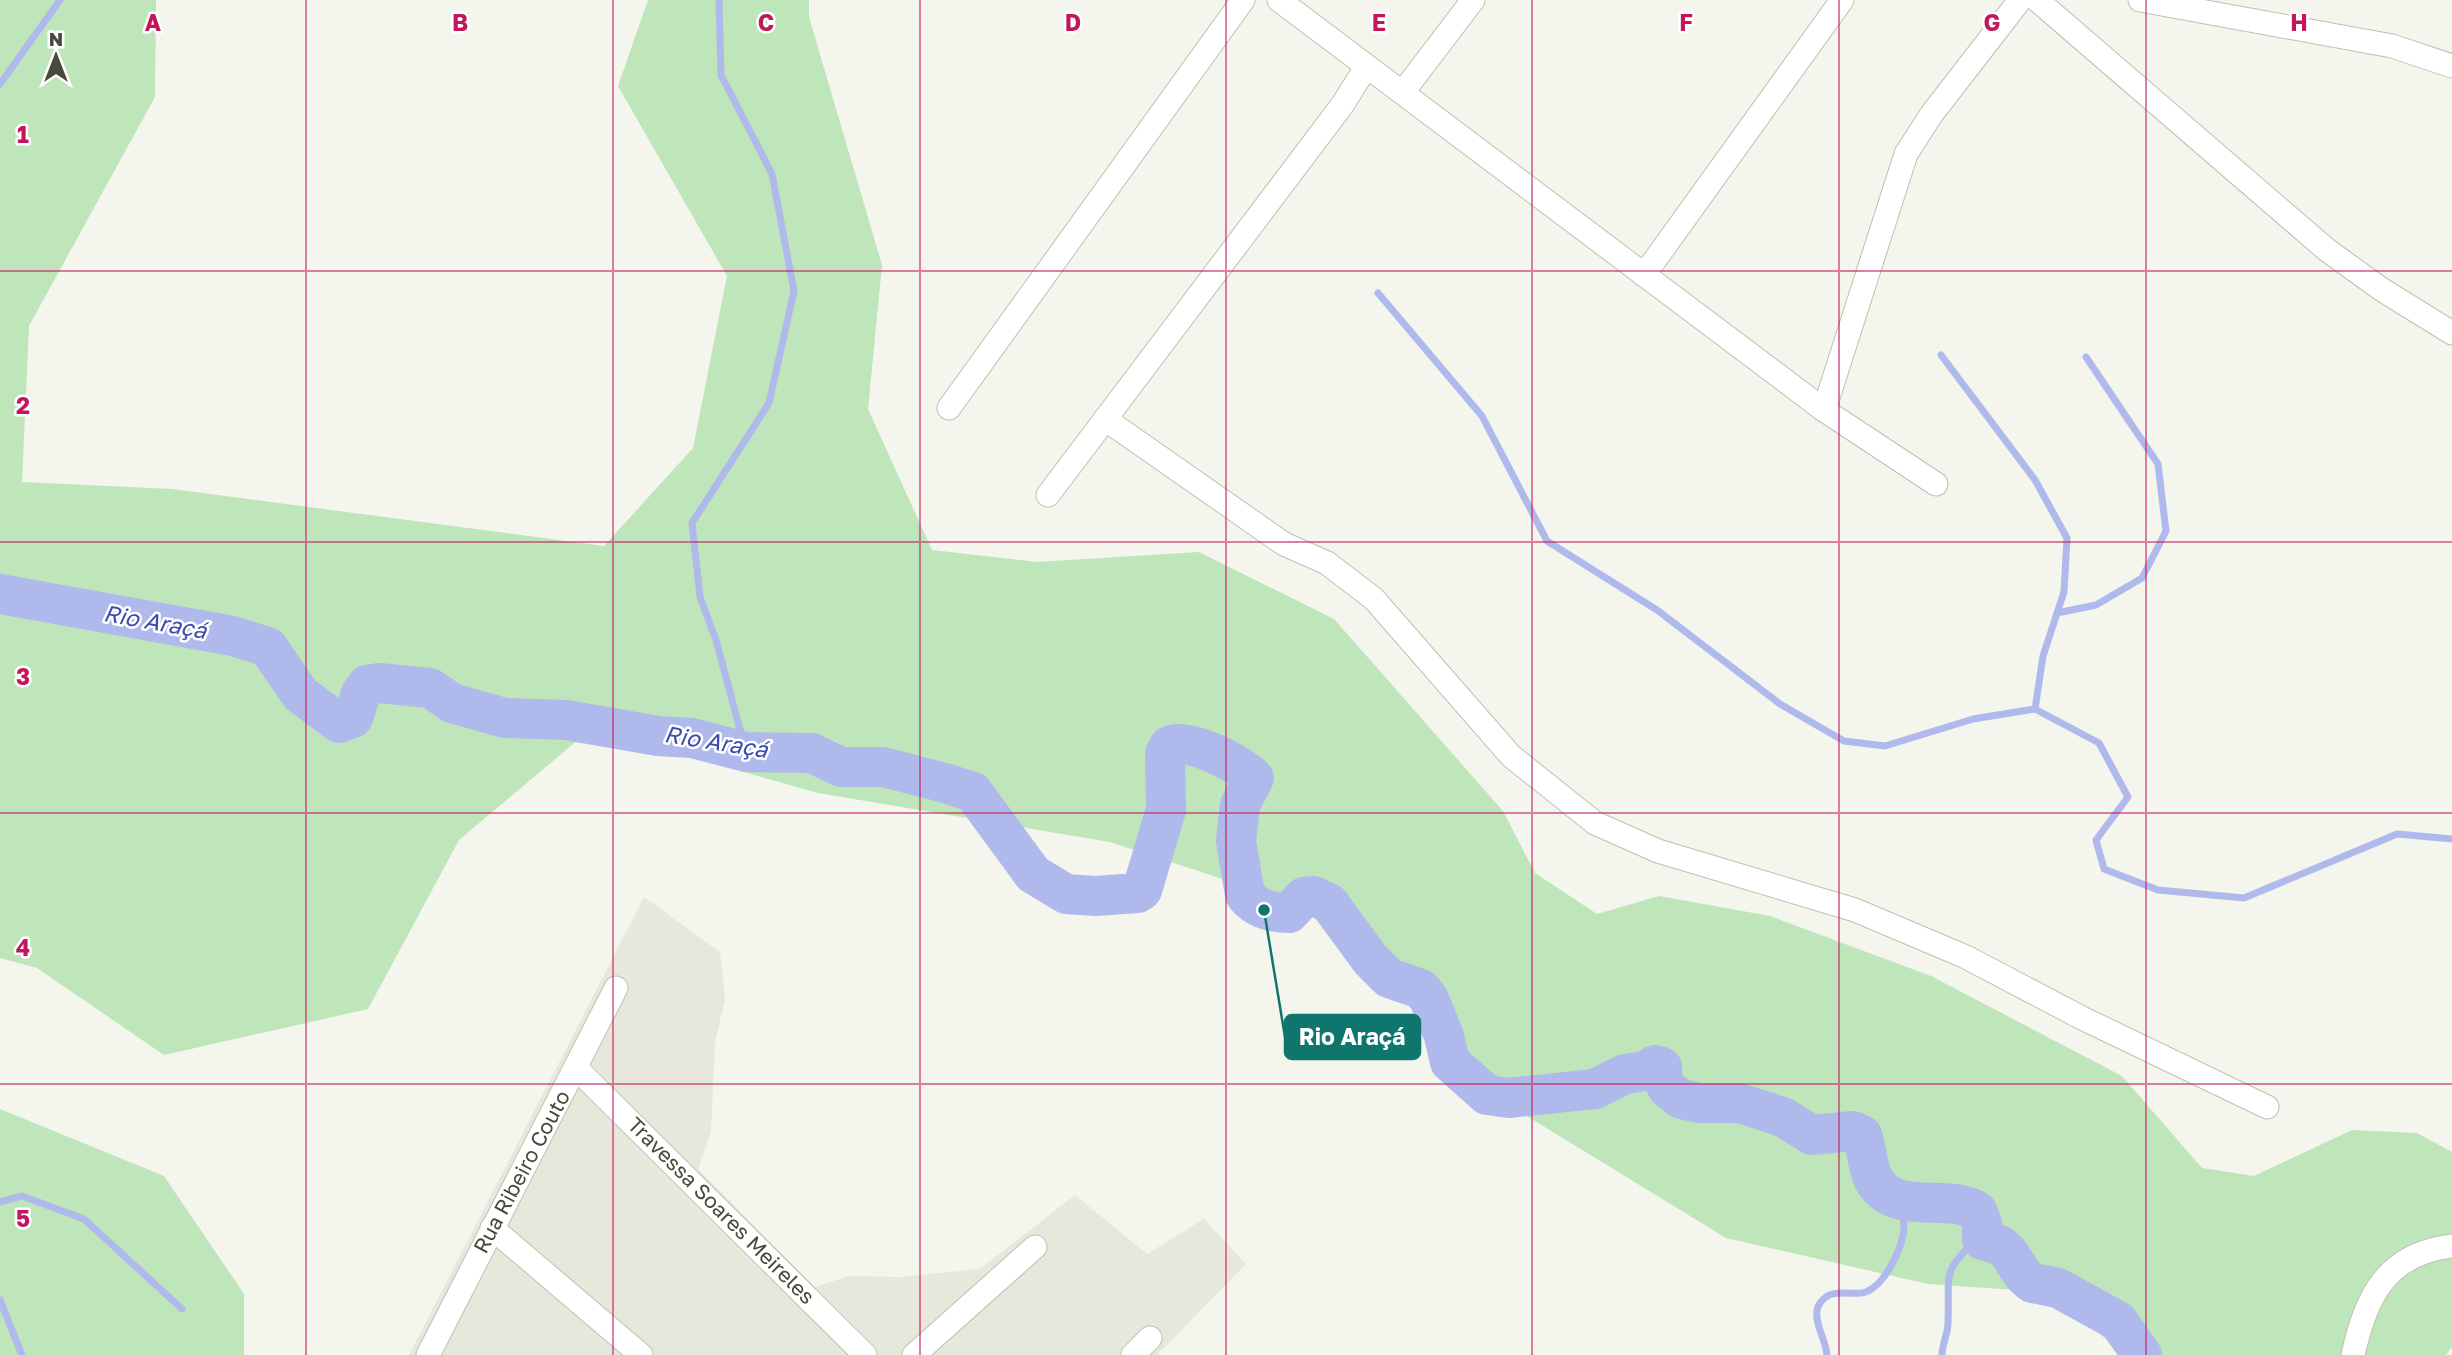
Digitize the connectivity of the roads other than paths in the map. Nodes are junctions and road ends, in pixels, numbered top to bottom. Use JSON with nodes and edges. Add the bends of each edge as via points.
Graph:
{"nodes":[{"id":1,"x":1243,"y":0,"type":"edge"},
{"id":2,"x":1279,"y":0,"type":"edge"},
{"id":3,"x":1473,"y":0,"type":"edge"},
{"id":4,"x":1842,"y":0,"type":"edge"},
{"id":5,"x":2020,"y":0,"type":"edge"},
{"id":6,"x":2037,"y":0,"type":"edge"},
{"id":7,"x":2140,"y":0,"type":"edge"},
{"id":8,"x":2452,"y":66,"type":"edge"},
{"id":9,"x":1366,"y":67,"type":"junction"},
{"id":10,"x":1403,"y":92,"type":"junction"},
{"id":11,"x":1644,"y":275,"type":"junction"},
{"id":12,"x":2452,"y":333,"type":"edge"},
{"id":13,"x":949,"y":408,"type":"dead end"},
{"id":14,"x":1824,"y":410,"type":"junction"},
{"id":15,"x":1105,"y":419,"type":"junction"},
{"id":16,"x":1936,"y":484,"type":"dead end"},
{"id":17,"x":1048,"y":495,"type":"dead end"},
{"id":18,"x":616,"y":988,"type":"dead end"},
{"id":19,"x":576,"y":1068,"type":"junction"},
{"id":20,"x":2267,"y":1107,"type":"dead end"},
{"id":21,"x":492,"y":1228,"type":"junction"},
{"id":22,"x":2452,"y":1245,"type":"edge"},
{"id":23,"x":1035,"y":1247,"type":"dead end"},
{"id":24,"x":1150,"y":1338,"type":"dead end"},
{"id":25,"x":428,"y":1355,"type":"edge"},
{"id":26,"x":641,"y":1355,"type":"edge"},
{"id":27,"x":865,"y":1355,"type":"edge"},
{"id":28,"x":914,"y":1355,"type":"edge"},
{"id":29,"x":1133,"y":1355,"type":"edge"},
{"id":30,"x":2353,"y":1355,"type":"edge"}],
"edges":[{"from":1,"to":13,"type":"street"},
{"from":2,"to":9,"type":"street"},
{"from":3,"to":10,"type":"street"},
{"from":4,"to":11,"type":"street"},
{"from":5,"to":14,"type":"street","via":[[1906,154]]},
{"from":6,"to":12,"type":"street","via":[[2327,250]]},
{"from":7,"to":8,"type":"street","via":[[2392,46]]},
{"from":9,"to":10,"type":"street"},
{"from":9,"to":15,"type":"street","via":[[1343,104]]},
{"from":10,"to":11,"type":"street"},
{"from":11,"to":14,"type":"street"},
{"from":14,"to":16,"type":"street"},
{"from":15,"to":17,"type":"street"},
{"from":15,"to":20,"type":"street","via":[[1284,544],[1326,563],[1374,599],[1511,756],[1595,823],[1658,851],[1855,910],[1966,957]]},
{"from":18,"to":19,"type":"street","name":"Rua Ribeiro Couto"},
{"from":19,"to":21,"type":"street","name":"Rua Ribeiro Couto"},
{"from":19,"to":27,"type":"street","name":"Travessa Soares Meireles"},
{"from":21,"to":25,"type":"street","name":"Rua Ribeiro Couto"},
{"from":21,"to":26,"type":"street"},
{"from":22,"to":30,"type":"street","via":[[2409,1256],[2384,1277],[2359,1327]]},
{"from":23,"to":28,"type":"street"},
{"from":24,"to":29,"type":"street"}]}
